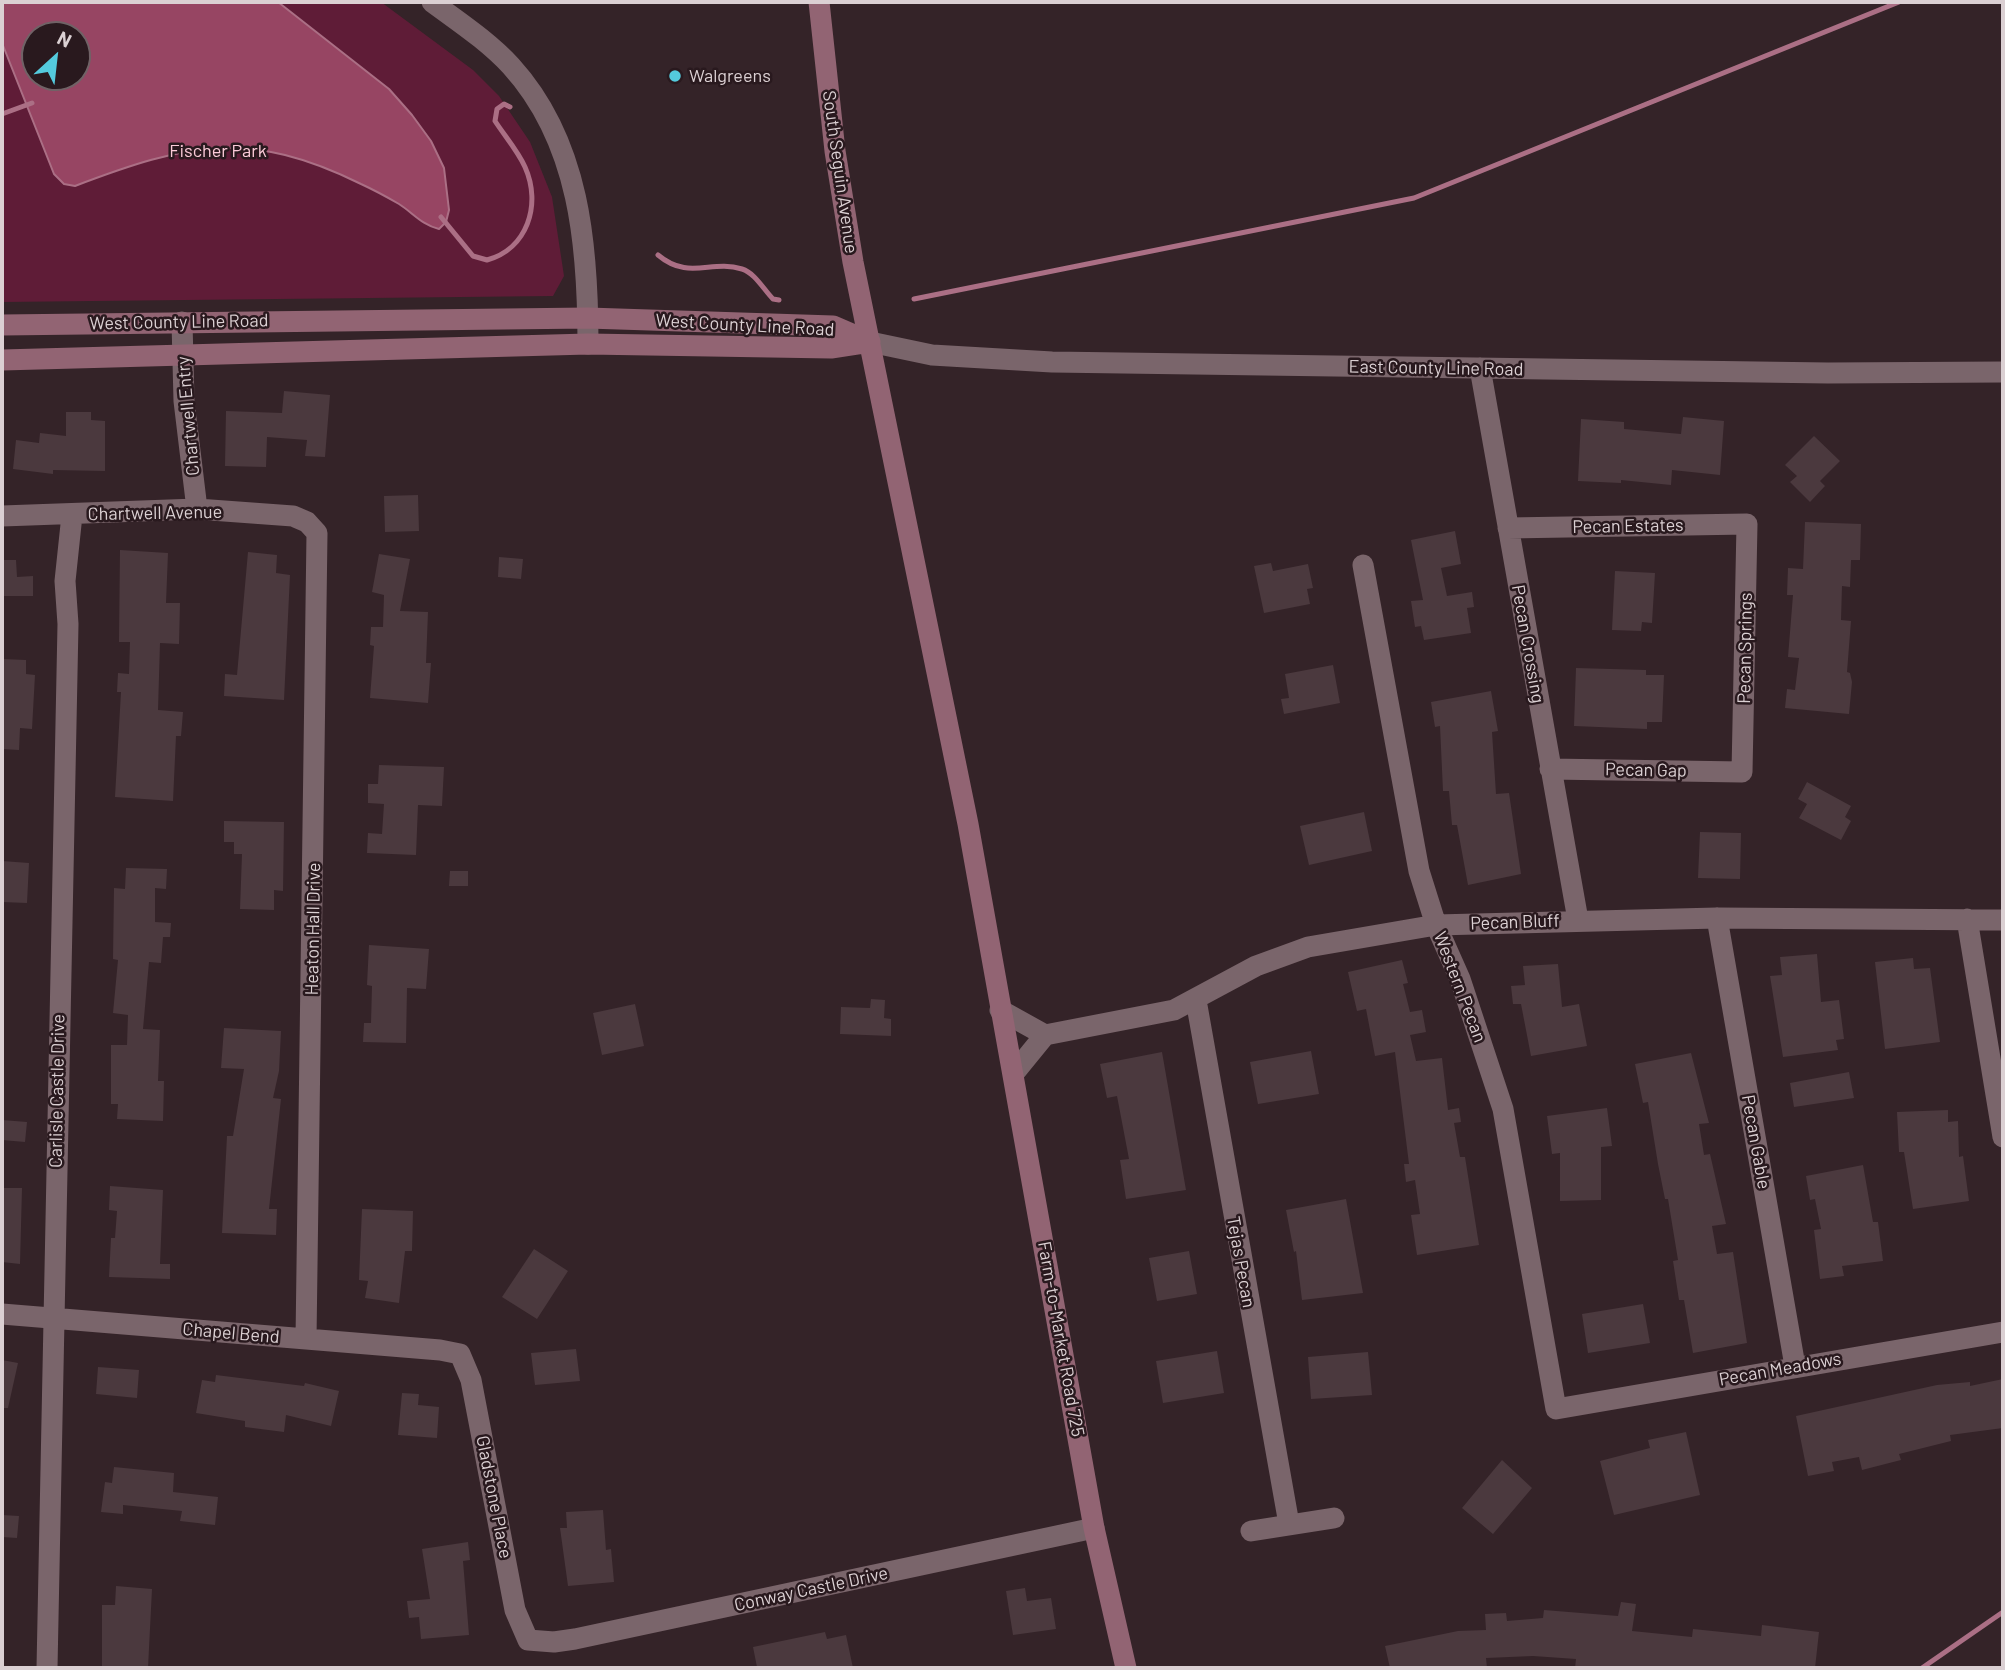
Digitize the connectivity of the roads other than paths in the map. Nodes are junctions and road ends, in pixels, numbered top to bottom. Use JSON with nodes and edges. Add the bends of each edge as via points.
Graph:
{"nodes":[{"id":1,"x":432,"y":2,"type":"edge"},
{"id":2,"x":819,"y":2,"type":"edge"},
{"id":3,"x":588,"y":318,"type":"junction"},
{"id":4,"x":182,"y":322,"type":"junction"},
{"id":5,"x":2,"y":325,"type":"edge"},
{"id":6,"x":870,"y":342,"type":"junction"},
{"id":7,"x":588,"y":344,"type":"junction"},
{"id":8,"x":182,"y":356,"type":"junction"},
{"id":9,"x":2,"y":360,"type":"edge"},
{"id":10,"x":1480,"y":368,"type":"junction"},
{"id":11,"x":2003,"y":372,"type":"edge"},
{"id":12,"x":197,"y":509,"type":"junction"},
{"id":13,"x":72,"y":515,"type":"junction"},
{"id":14,"x":2,"y":516,"type":"edge"},
{"id":15,"x":307,"y":522,"type":"joint"},
{"id":16,"x":1747,"y":524,"type":"joint"},
{"id":17,"x":1508,"y":527,"type":"junction"},
{"id":18,"x":1363,"y":565,"type":"dead end"},
{"id":19,"x":1550,"y":768,"type":"junction"},
{"id":20,"x":1742,"y":772,"type":"joint"},
{"id":21,"x":1717,"y":918,"type":"junction"},
{"id":22,"x":1967,"y":919,"type":"junction"},
{"id":23,"x":1578,"y":920,"type":"junction"},
{"id":24,"x":2003,"y":920,"type":"edge"},
{"id":25,"x":1436,"y":925,"type":"junction"},
{"id":26,"x":1196,"y":1000,"type":"junction"},
{"id":27,"x":1000,"y":1010,"type":"junction"},
{"id":28,"x":1045,"y":1035,"type":"junction"},
{"id":29,"x":1014,"y":1073,"type":"junction"},
{"id":30,"x":2003,"y":1137,"type":"edge"},
{"id":31,"x":2,"y":1314,"type":"edge"},
{"id":32,"x":52,"y":1318,"type":"junction"},
{"id":33,"x":2003,"y":1332,"type":"edge"},
{"id":34,"x":306,"y":1339,"type":"junction"},
{"id":35,"x":460,"y":1354,"type":"joint"},
{"id":36,"x":1795,"y":1366,"type":"junction"},
{"id":37,"x":1556,"y":1409,"type":"joint"},
{"id":38,"x":1334,"y":1518,"type":"dead end"},
{"id":39,"x":1289,"y":1524,"type":"junction"},
{"id":40,"x":1094,"y":1528,"type":"junction"},
{"id":41,"x":1251,"y":1531,"type":"dead end"},
{"id":42,"x":528,"y":1640,"type":"joint"},
{"id":43,"x":47,"y":1668,"type":"edge"},
{"id":44,"x":1126,"y":1668,"type":"edge"}],
"edges":[{"from":1,"to":3,"type":"street","via":[[511,66],[558,140],[580,211]]},
{"from":2,"to":6,"type":"main road","name":"South Seguin Avenue","via":[[841,190]]},
{"from":3,"to":4,"type":"main road","name":"West County Line Road"},
{"from":3,"to":6,"type":"main road","name":"West County Line Road","via":[[833,326]]},
{"from":3,"to":7,"type":"street"},
{"from":4,"to":5,"type":"main road","name":"West County Line Road"},
{"from":4,"to":8,"type":"street","name":"Chartwell Entry"},
{"from":6,"to":7,"type":"main road","name":"West County Line Road","via":[[831,348]]},
{"from":6,"to":10,"type":"street","name":"East County Line Road","via":[[932,355],[1052,362]]},
{"from":6,"to":27,"type":"main road","name":"South Seguin Avenue","via":[[968,824]]},
{"from":7,"to":8,"type":"main road","name":"West County Line Road"},
{"from":8,"to":9,"type":"main road","name":"West County Line Road"},
{"from":8,"to":12,"type":"street","name":"Chartwell Entry"},
{"from":10,"to":11,"type":"street","name":"East County Line Road"},
{"from":10,"to":17,"type":"street","name":"Pecan Crossing"},
{"from":12,"to":13,"type":"street","name":"Chartwell Avenue"},
{"from":12,"to":15,"type":"street","name":"Chartwell Avenue","via":[[285,515]]},
{"from":13,"to":14,"type":"street","name":"Chartwell Avenue"},
{"from":13,"to":32,"type":"street","name":"Carlisle Castle Drive","via":[[65,582],[68,624]]},
{"from":15,"to":34,"type":"street","name":"Heaton Hall Drive","via":[[319,540]]},
{"from":16,"to":17,"type":"street","name":"Pecan Estates"},
{"from":16,"to":20,"type":"street","name":"Pecan Springs"},
{"from":17,"to":19,"type":"street","name":"Pecan Crossing"},
{"from":18,"to":25,"type":"street","name":"Western Pecan","via":[[1408,821]]},
{"from":19,"to":20,"type":"street","name":"Pecan Gap"},
{"from":19,"to":23,"type":"street","name":"Pecan Crossing"},
{"from":21,"to":22,"type":"street","name":"Pecan Bluff"},
{"from":21,"to":23,"type":"street","name":"Pecan Bluff"},
{"from":21,"to":36,"type":"street","name":"Pecan Gable"},
{"from":22,"to":24,"type":"street","name":"Pecan Bluff"},
{"from":22,"to":30,"type":"street"},
{"from":23,"to":25,"type":"street","name":"Pecan Bluff"},
{"from":25,"to":26,"type":"street","name":"Pecan Bluff","via":[[1308,947],[1256,966]]},
{"from":25,"to":37,"type":"street","name":"Western Pecan","via":[[1460,979],[1503,1109]]},
{"from":26,"to":28,"type":"street","name":"Pecan Bluff","via":[[1174,1010]]},
{"from":26,"to":39,"type":"street","name":"Tejas Pecan"},
{"from":27,"to":28,"type":"street"},
{"from":27,"to":29,"type":"main road","name":"Farm-to-Market Road 725"},
{"from":28,"to":29,"type":"street"},
{"from":29,"to":40,"type":"main road","name":"Farm-to-Market Road 725"},
{"from":31,"to":32,"type":"street","name":"Chapel Bend"},
{"from":32,"to":34,"type":"street","name":"Chapel Bend"},
{"from":32,"to":43,"type":"street","name":"Carlisle Castle Drive"},
{"from":33,"to":36,"type":"street","name":"Pecan Meadows"},
{"from":34,"to":35,"type":"street","name":"Chapel Bend"},
{"from":35,"to":42,"type":"street","name":"Gladstone Place","via":[[471,1380],[515,1610]]},
{"from":36,"to":37,"type":"street","name":"Pecan Meadows"},
{"from":38,"to":39,"type":"street"},
{"from":39,"to":41,"type":"street"},
{"from":40,"to":42,"type":"street","name":"Conway Castle Drive","via":[[575,1639]]},
{"from":40,"to":44,"type":"main road","name":"Farm-to-Market Road 725"}]}
